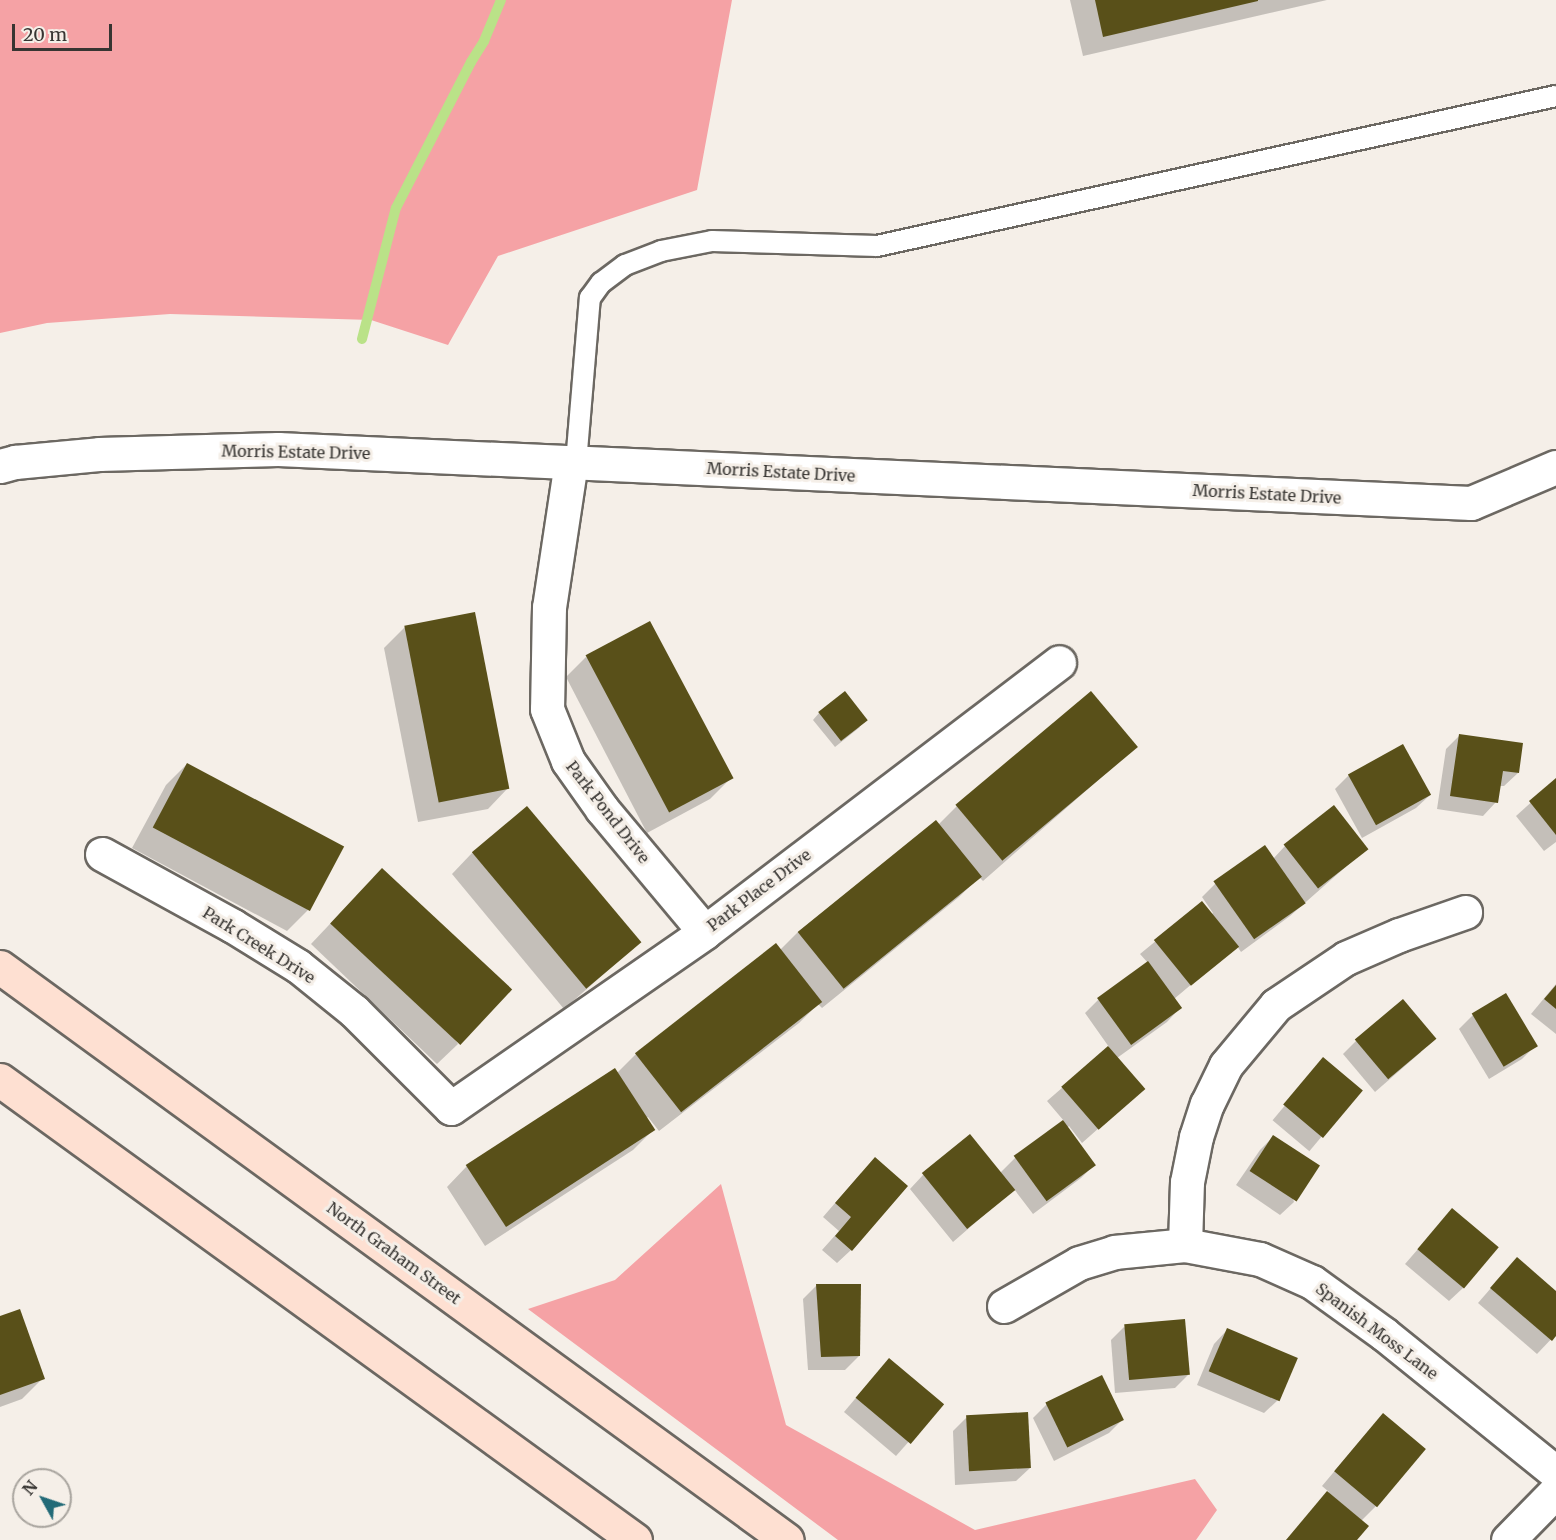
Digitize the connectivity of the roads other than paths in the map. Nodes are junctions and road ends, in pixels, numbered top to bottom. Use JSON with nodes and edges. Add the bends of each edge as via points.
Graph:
{"nodes":[{"id":1,"x":1556,"y":96,"type":"edge"},
{"id":2,"x":573,"y":462,"type":"junction"},
{"id":3,"x":0,"y":466,"type":"edge"},
{"id":4,"x":1556,"y":467,"type":"edge"},
{"id":5,"x":1059,"y":662,"type":"dead end"},
{"id":6,"x":102,"y":854,"type":"dead end"},
{"id":7,"x":1465,"y":912,"type":"dead end"},
{"id":8,"x":705,"y":932,"type":"junction"},
{"id":9,"x":0,"y":967,"type":"edge"},
{"id":10,"x":0,"y":1080,"type":"edge"},
{"id":11,"x":451,"y":1108,"type":"joint"},
{"id":12,"x":1185,"y":1245,"type":"junction"},
{"id":13,"x":1004,"y":1306,"type":"dead end"},
{"id":14,"x":1556,"y":1473,"type":"edge"},
{"id":15,"x":1556,"y":1491,"type":"edge"},
{"id":16,"x":635,"y":1540,"type":"edge"},
{"id":17,"x":787,"y":1540,"type":"edge"},
{"id":18,"x":1508,"y":1540,"type":"edge"}],
"edges":[{"from":1,"to":2,"type":"lane","via":[[878,246],[712,241],[661,251],[625,265],[601,283],[590,298]]},
{"from":2,"to":3,"type":"street","name":"Morris Estate Drive","via":[[278,449],[99,454]]},
{"from":2,"to":4,"type":"street","name":"Morris Estate Drive","via":[[1471,503]]},
{"from":2,"to":8,"type":"street","name":"Park Pond Drive","via":[[549,607],[547,709],[574,771]]},
{"from":5,"to":8,"type":"street","name":"Park Place Drive"},
{"from":6,"to":11,"type":"street","name":"Park Creek Drive","via":[[298,966],[354,1011]]},
{"from":7,"to":12,"type":"street","via":[[1346,958],[1294,992],[1269,1014],[1226,1065],[1196,1137],[1187,1182]]},
{"from":8,"to":11,"type":"street","name":"Park Place Drive"},
{"from":9,"to":17,"type":"main road","name":"North Graham Street"},
{"from":10,"to":16,"type":"main road"},
{"from":12,"to":13,"type":"street","name":"Spanish Moss Lane","via":[[1114,1252],[1079,1263]]},
{"from":12,"to":14,"type":"street","name":"Spanish Moss Lane","via":[[1260,1259],[1312,1282],[1384,1334]]},
{"from":15,"to":18,"type":"street"}]}
